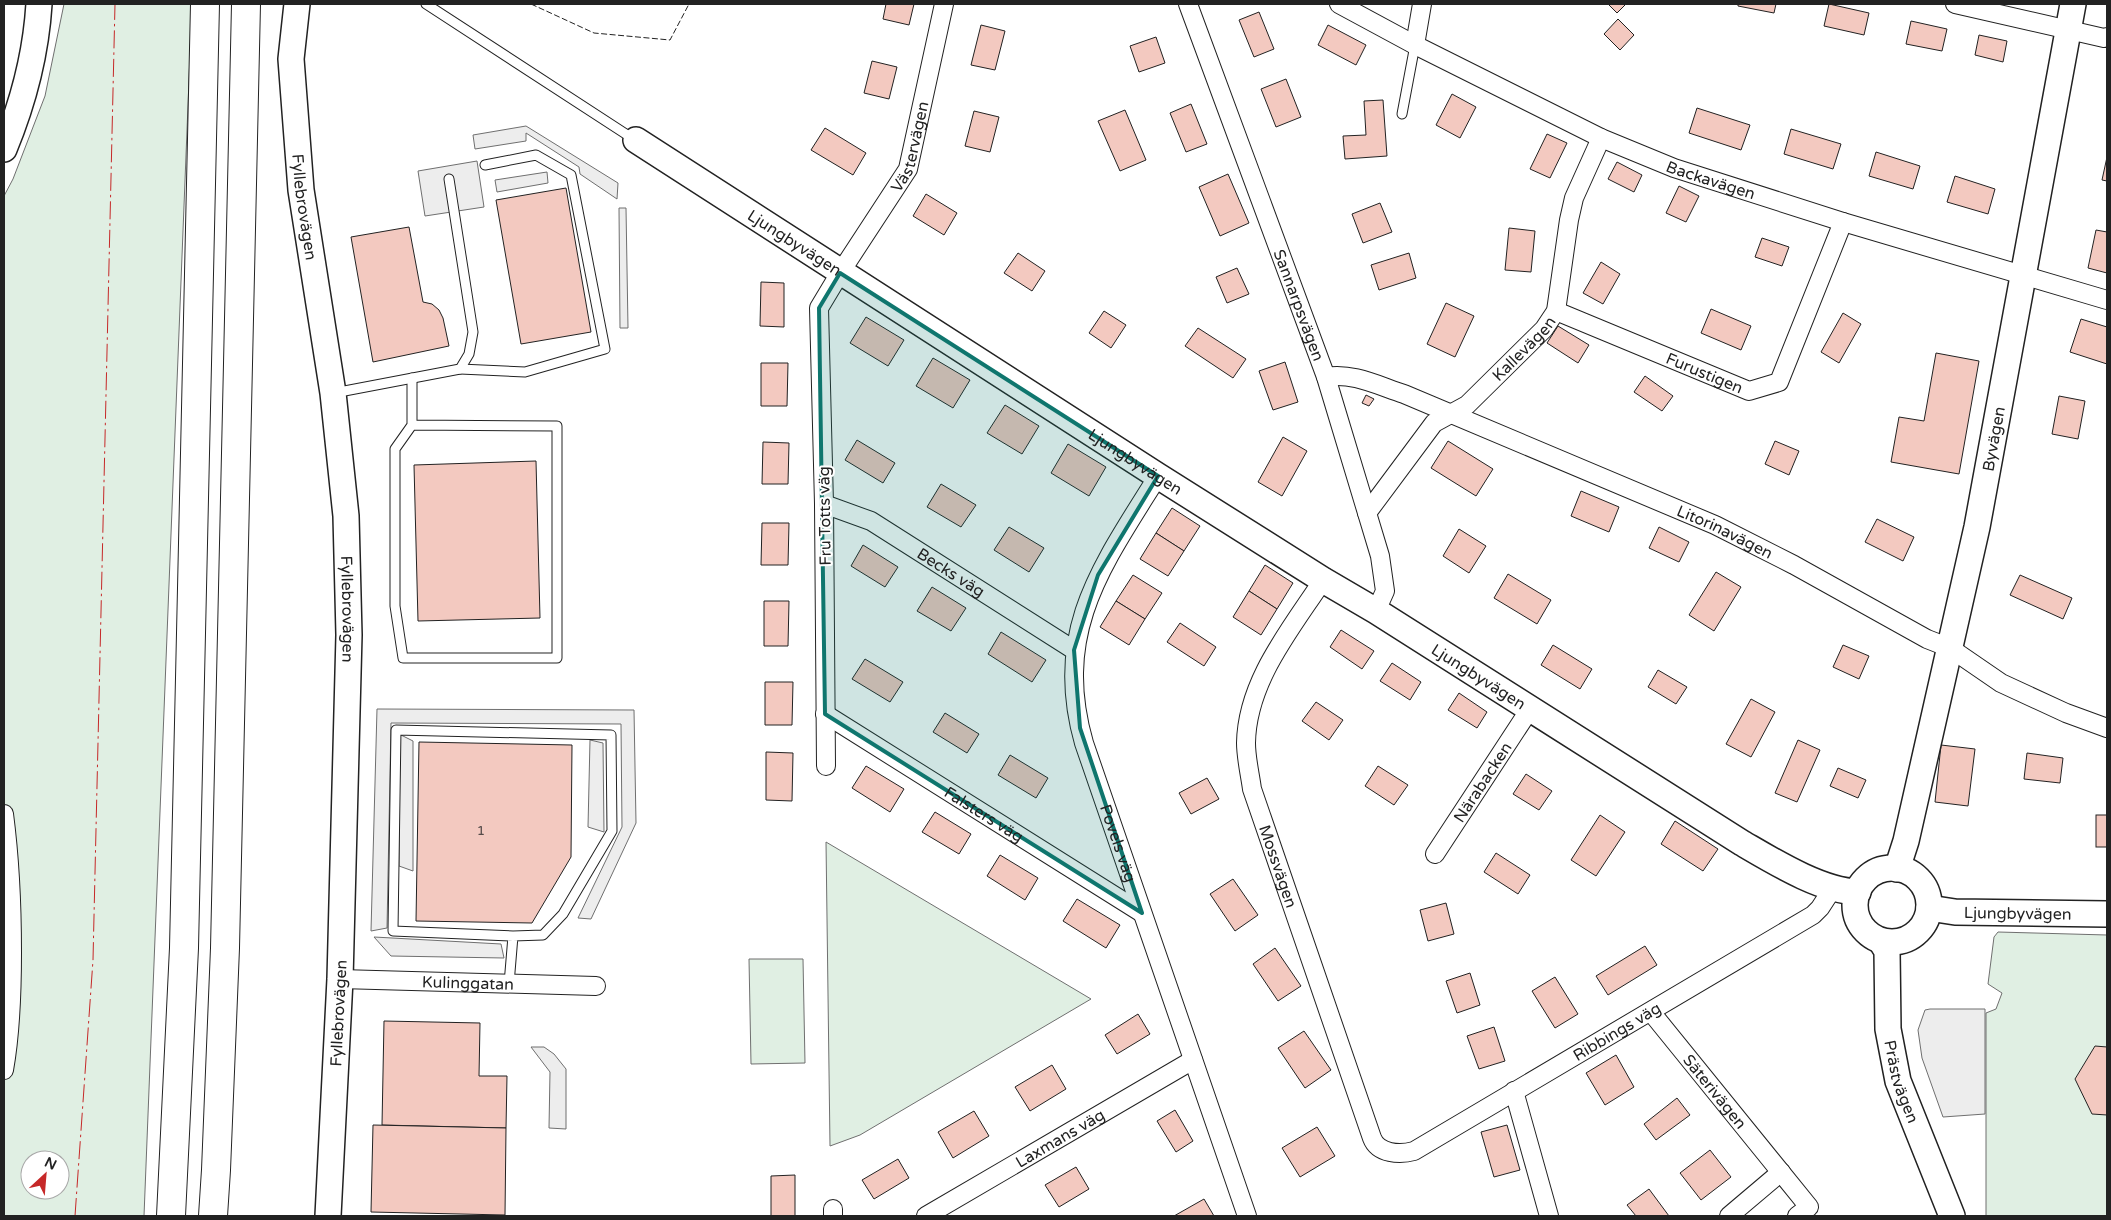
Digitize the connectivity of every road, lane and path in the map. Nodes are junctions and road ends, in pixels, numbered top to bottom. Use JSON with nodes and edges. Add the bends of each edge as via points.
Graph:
{"nodes":[{"id":1,"x":39,"y":4,"type":"edge"},
{"id":2,"x":205,"y":4,"type":"edge"},
{"id":3,"x":246,"y":4,"type":"edge"},
{"id":4,"x":297,"y":4,"type":"edge"},
{"id":5,"x":426,"y":4,"type":"edge"},
{"id":6,"x":944,"y":4,"type":"edge"},
{"id":7,"x":1188,"y":4,"type":"edge"},
{"id":8,"x":1339,"y":4,"type":"edge"},
{"id":9,"x":1422,"y":4,"type":"edge"},
{"id":10,"x":1955,"y":4,"type":"edge"},
{"id":11,"x":2073,"y":4,"type":"edge"},
{"id":12,"x":2068,"y":30,"type":"junction"},
{"id":13,"x":2107,"y":37,"type":"edge"},
{"id":14,"x":1415,"y":45,"type":"junction"},
{"id":15,"x":1402,"y":114,"type":"dead end"},
{"id":16,"x":1601,"y":138,"type":"junction"},
{"id":17,"x":636,"y":140,"type":"joint"},
{"id":18,"x":4,"y":148,"type":"edge"},
{"id":19,"x":485,"y":165,"type":"dead end"},
{"id":20,"x":449,"y":179,"type":"dead end"},
{"id":21,"x":1843,"y":222,"type":"junction"},
{"id":22,"x":840,"y":273,"type":"junction"},
{"id":23,"x":2023,"y":274,"type":"junction"},
{"id":24,"x":2107,"y":300,"type":"edge"},
{"id":25,"x":1556,"y":311,"type":"junction"},
{"id":26,"x":460,"y":369,"type":"junction"},
{"id":27,"x":1326,"y":377,"type":"junction"},
{"id":28,"x":412,"y":378,"type":"junction"},
{"id":29,"x":333,"y":393,"type":"junction"},
{"id":30,"x":1452,"y":413,"type":"junction"},
{"id":31,"x":412,"y":426,"type":"junction"},
{"id":32,"x":1158,"y":476,"type":"junction"},
{"id":33,"x":824,"y":504,"type":"junction"},
{"id":34,"x":1367,"y":513,"type":"junction"},
{"id":35,"x":1323,"y":580,"type":"junction"},
{"id":36,"x":1376,"y":610,"type":"junction"},
{"id":37,"x":1950,"y":648,"type":"junction"},
{"id":38,"x":1074,"y":650,"type":"junction"},
{"id":39,"x":1530,"y":709,"type":"junction"},
{"id":40,"x":825,"y":714,"type":"junction"},
{"id":41,"x":2107,"y":728,"type":"edge"},
{"id":42,"x":826,"y":766,"type":"dead end"},
{"id":43,"x":4,"y":814,"type":"edge"},
{"id":44,"x":1435,"y":854,"type":"dead end"},
{"id":45,"x":1897,"y":869,"type":"junction"},
{"id":46,"x":1833,"y":888,"type":"junction"},
{"id":47,"x":1858,"y":892,"type":"junction"},
{"id":48,"x":1928,"y":908,"type":"junction"},
{"id":49,"x":1142,"y":913,"type":"junction"},
{"id":50,"x":2107,"y":914,"type":"edge"},
{"id":51,"x":513,"y":936,"type":"junction"},
{"id":52,"x":1882,"y":941,"type":"junction"},
{"id":53,"x":340,"y":979,"type":"junction"},
{"id":54,"x":8,"y":982,"type":"edge"},
{"id":55,"x":509,"y":984,"type":"junction"},
{"id":56,"x":596,"y":986,"type":"dead end"},
{"id":57,"x":1651,"y":1012,"type":"junction"},
{"id":58,"x":1193,"y":1060,"type":"junction"},
{"id":59,"x":4,"y":1070,"type":"edge"},
{"id":60,"x":1514,"y":1090,"type":"junction"},
{"id":61,"x":1390,"y":1152,"type":"joint"},
{"id":62,"x":1780,"y":1172,"type":"junction"},
{"id":63,"x":171,"y":1216,"type":"edge"},
{"id":64,"x":213,"y":1216,"type":"edge"},
{"id":65,"x":328,"y":1216,"type":"edge"},
{"id":66,"x":926,"y":1216,"type":"edge"},
{"id":67,"x":1247,"y":1216,"type":"edge"},
{"id":68,"x":1549,"y":1216,"type":"edge"},
{"id":69,"x":1729,"y":1216,"type":"edge"},
{"id":70,"x":1797,"y":1216,"type":"edge"},
{"id":71,"x":1952,"y":1216,"type":"edge"}],
"edges":[{"from":1,"to":18,"type":"street","via":[[24,89]]},
{"from":2,"to":63,"type":"highway","via":[[184,948]]},
{"from":3,"to":64,"type":"highway","via":[[224,958]]},
{"from":4,"to":29,"type":"street","name":"Fyllebrovägen","via":[[291,58],[301,190]]},
{"from":5,"to":17,"type":"lane","name":"Ljungbyvägen"},
{"from":6,"to":22,"type":"street","name":"Västervägen","via":[[908,169]]},
{"from":7,"to":27,"type":"street","name":"Sannarpsvägen"},
{"from":8,"to":14,"type":"street","name":"Backavägen"},
{"from":9,"to":14,"type":"street"},
{"from":10,"to":12,"type":"street"},
{"from":11,"to":12,"type":"street","name":"Byvägen"},
{"from":12,"to":13,"type":"street"},
{"from":12,"to":23,"type":"street","name":"Byvägen"},
{"from":14,"to":15,"type":"lane"},
{"from":14,"to":16,"type":"street","name":"Backavägen"},
{"from":16,"to":21,"type":"street","name":"Backavägen","via":[[1674,168]]},
{"from":16,"to":25,"type":"street","name":"Kallevägen","via":[[1572,205]]},
{"from":17,"to":22,"type":"street","name":"Ljungbyvägen"},
{"from":19,"to":26,"type":"lane","via":[[536,155],[571,175],[604,349],[525,372]]},
{"from":20,"to":26,"type":"lane","via":[[473,332],[469,354]]},
{"from":21,"to":23,"type":"street","name":"Backavägen"},
{"from":21,"to":25,"type":"street","name":"Furustigen","via":[[1779,382],[1749,391]]},
{"from":22,"to":32,"type":"street","name":"Ljungbyvägen"},
{"from":22,"to":33,"type":"street","name":"Fru Totts väg","via":[[819,308]]},
{"from":23,"to":24,"type":"street","name":"Backavägen"},
{"from":23,"to":37,"type":"street","name":"Byvägen","via":[[1977,527]]},
{"from":25,"to":30,"type":"street","name":"Kallevägen","via":[[1544,329],[1468,405]]},
{"from":26,"to":28,"type":"lane"},
{"from":27,"to":30,"type":"street","name":"Litorinavägen","via":[[1339,374],[1354,377]]},
{"from":27,"to":34,"type":"street","name":"Sannarpsvägen"},
{"from":28,"to":29,"type":"lane"},
{"from":28,"to":31,"type":"lane"},
{"from":29,"to":53,"type":"street","name":"Fyllebrovägen","via":[[346,516],[349,634]]},
{"from":30,"to":34,"type":"street","name":"Kallevägen","via":[[1434,423]]},
{"from":30,"to":37,"type":"street","name":"Litorinavägen","via":[[1715,526],[1794,565],[1927,639]]},
{"from":31,"to":31,"type":"lane","via":[[557,426],[557,658],[404,658],[395,606],[394,449]]},
{"from":32,"to":35,"type":"street","name":"Ljungbyvägen"},
{"from":32,"to":38,"type":"street","name":"Povels väg","via":[[1098,575],[1083,613]]},
{"from":33,"to":38,"type":"street","name":"Becks väg","via":[[871,521]]},
{"from":33,"to":40,"type":"street","name":"Fru Totts väg"},
{"from":34,"to":36,"type":"street","name":"Sannarpsvägen","via":[[1385,583]]},
{"from":35,"to":36,"type":"street","name":"Ljungbyvägen"},
{"from":35,"to":61,"type":"street","name":"Mossvägen","via":[[1268,664],[1250,713],[1246,744],[1252,789],[1373,1142]]},
{"from":36,"to":39,"type":"street","name":"Ljungbyvägen"},
{"from":37,"to":41,"type":"street","name":"Litorinavägen","via":[[2001,683]]},
{"from":37,"to":45,"type":"street","name":"Byvägen"},
{"from":38,"to":49,"type":"street","name":"Povels väg","via":[[1074,693],[1080,728]]},
{"from":39,"to":44,"type":"street","name":"Närabacken"},
{"from":39,"to":46,"type":"street","name":"Ljungbyvägen","via":[[1775,862]]},
{"from":40,"to":42,"type":"street","name":"Fru Totts väg"},
{"from":40,"to":49,"type":"street","name":"Falsters väg"},
{"from":43,"to":54,"type":"street","via":[[10,856]]},
{"from":45,"to":47,"type":"street","via":[[1876,873],[1863,883]]},
{"from":45,"to":48,"type":"street","via":[[1920,882],[1928,897]]},
{"from":46,"to":47,"type":"street","name":"Ljungbyvägen"},
{"from":46,"to":57,"type":"street","name":"Ribbings väg","via":[[1813,915]]},
{"from":47,"to":52,"type":"street","via":[[1858,919],[1868,932]]},
{"from":48,"to":50,"type":"street","name":"Ljungbyvägen","via":[[1955,912]]},
{"from":48,"to":52,"type":"street","via":[[1924,924],[1913,936],[1898,942]]},
{"from":49,"to":58,"type":"street","name":"Povels väg"},
{"from":51,"to":51,"type":"lane","via":[[543,935],[563,914],[612,831],[611,735],[396,730],[393,931]]},
{"from":51,"to":55,"type":"lane"},
{"from":52,"to":71,"type":"street","name":"Prästvägen","via":[[1887,951],[1888,1029],[1898,1080]]},
{"from":53,"to":55,"type":"street","name":"Kulinggatan"},
{"from":53,"to":65,"type":"street","name":"Fyllebrovägen"},
{"from":54,"to":59,"type":"street","via":[[10,1037]]},
{"from":55,"to":56,"type":"street","name":"Kulinggatan"},
{"from":57,"to":60,"type":"street","name":"Ribbings väg"},
{"from":57,"to":62,"type":"street","name":"Säterivägen"},
{"from":58,"to":66,"type":"street","name":"Laxmans väg"},
{"from":58,"to":67,"type":"street","name":"Povels väg"},
{"from":60,"to":61,"type":"street","name":"Ribbings väg","via":[[1414,1152]]},
{"from":60,"to":68,"type":"street"},
{"from":62,"to":69,"type":"street"},
{"from":62,"to":70,"type":"street","name":"Säterivägen","via":[[1809,1207]]}]}
